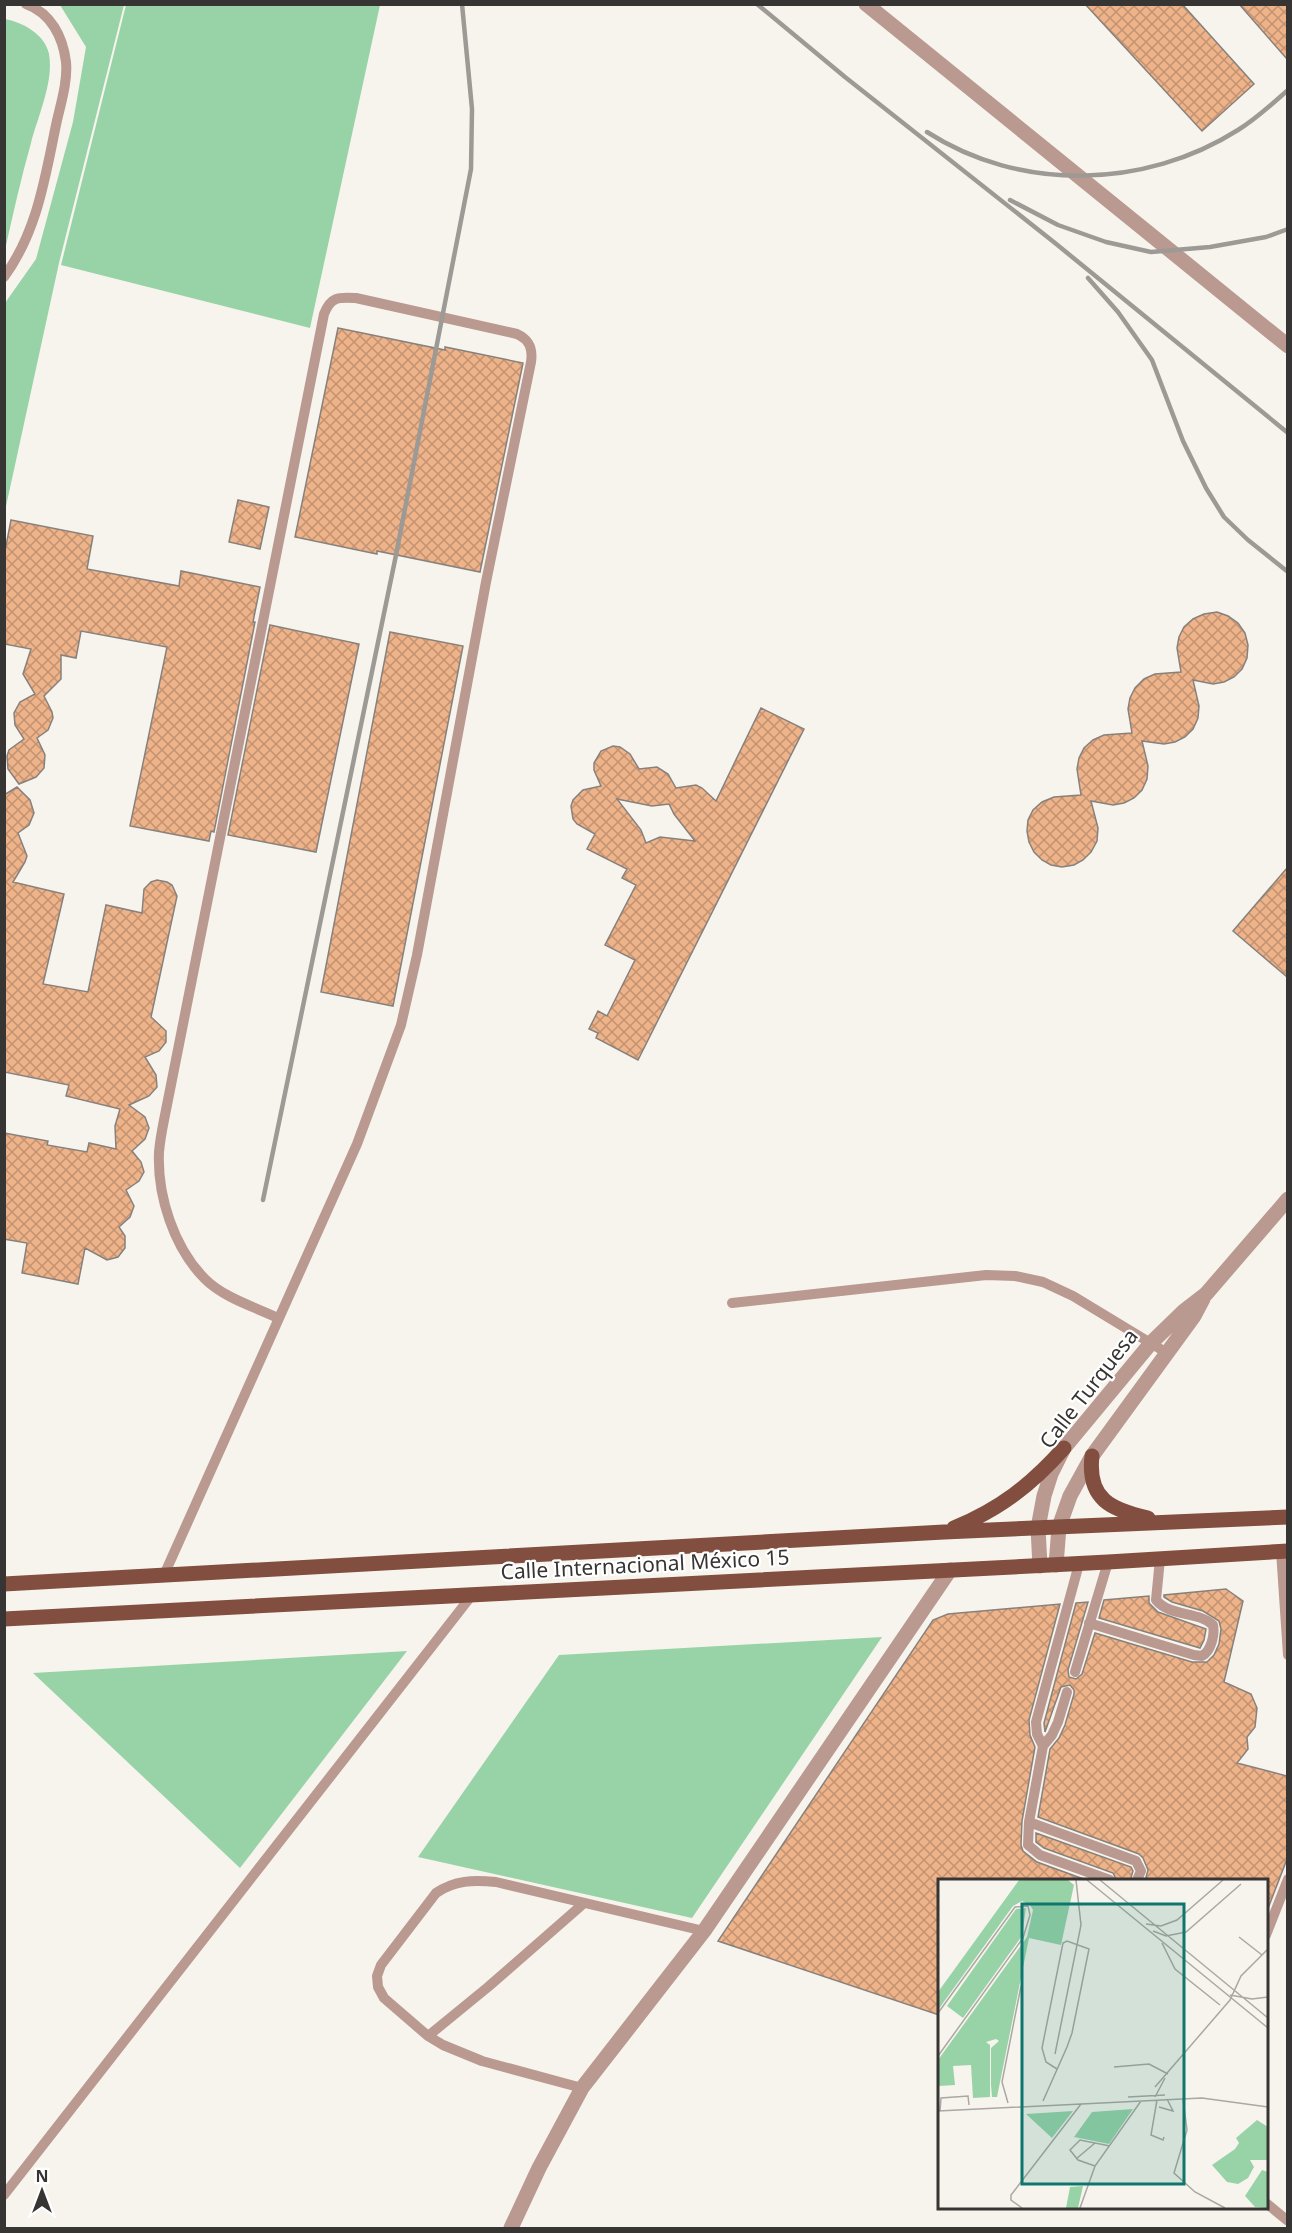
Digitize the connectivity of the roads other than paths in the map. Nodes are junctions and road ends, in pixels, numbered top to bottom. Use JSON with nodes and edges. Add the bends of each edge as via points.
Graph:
{"nodes":[{"id":1,"x":26,"y":4,"type":"edge"},
{"id":2,"x":866,"y":4,"type":"edge"},
{"id":3,"x":4,"y":277,"type":"edge"},
{"id":4,"x":1287,"y":346,"type":"edge"},
{"id":5,"x":1287,"y":1198,"type":"edge"},
{"id":6,"x":1206,"y":1294,"type":"junction"},
{"id":7,"x":732,"y":1303,"type":"dead end"},
{"id":8,"x":278,"y":1318,"type":"junction"},
{"id":9,"x":1151,"y":1343,"type":"junction"},
{"id":10,"x":1167,"y":1353,"type":"junction"},
{"id":11,"x":1064,"y":1448,"type":"junction"},
{"id":12,"x":1092,"y":1456,"type":"junction"},
{"id":13,"x":1287,"y":1517,"type":"edge"},
{"id":14,"x":1178,"y":1522,"type":"junction"},
{"id":15,"x":1059,"y":1527,"type":"junction"},
{"id":16,"x":1038,"y":1528,"type":"junction"},
{"id":17,"x":944,"y":1532,"type":"junction"},
{"id":18,"x":1284,"y":1551,"type":"edge"},
{"id":19,"x":1160,"y":1559,"type":"junction"},
{"id":20,"x":1108,"y":1562,"type":"junction"},
{"id":21,"x":1079,"y":1564,"type":"junction"},
{"id":22,"x":1056,"y":1565,"type":"junction"},
{"id":23,"x":1040,"y":1566,"type":"junction"},
{"id":24,"x":950,"y":1570,"type":"junction"},
{"id":25,"x":164,"y":1575,"type":"junction"},
{"id":26,"x":4,"y":1584,"type":"edge"},
{"id":27,"x":472,"y":1595,"type":"junction"},
{"id":28,"x":4,"y":1619,"type":"edge"},
{"id":29,"x":1089,"y":1623,"type":"junction"},
{"id":30,"x":1287,"y":1655,"type":"edge"},
{"id":31,"x":1075,"y":1672,"type":"dead end"},
{"id":32,"x":1068,"y":1692,"type":"dead end"},
{"id":33,"x":1043,"y":1746,"type":"junction"},
{"id":34,"x":1029,"y":1822,"type":"junction"},
{"id":35,"x":1105,"y":1879,"type":"edge"},
{"id":36,"x":1138,"y":1879,"type":"edge"},
{"id":37,"x":1287,"y":1879,"type":"edge"},
{"id":38,"x":583,"y":1904,"type":"junction"},
{"id":39,"x":1268,"y":1930,"type":"edge"},
{"id":40,"x":704,"y":1931,"type":"junction"},
{"id":41,"x":428,"y":2036,"type":"junction"},
{"id":42,"x":582,"y":2088,"type":"junction"},
{"id":43,"x":4,"y":2195,"type":"edge"},
{"id":44,"x":1268,"y":2205,"type":"edge"},
{"id":45,"x":1287,"y":2221,"type":"edge"},
{"id":46,"x":512,"y":2229,"type":"edge"}],
"edges":[{"from":1,"to":3,"type":"lane","via":[[50,19],[66,63],[36,215]]},
{"from":2,"to":4,"type":"street"},
{"from":5,"to":6,"type":"street","name":"Calle Turquesa"},
{"from":6,"to":9,"type":"street","name":"Calle Turquesa"},
{"from":6,"to":10,"type":"street","name":"Calle Turquesa"},
{"from":7,"to":9,"type":"lane","via":[[986,1275],[1015,1276],[1043,1282],[1072,1296]]},
{"from":8,"to":8,"type":"lane","via":[[226,1294],[206,1280],[192,1262],[176,1239],[161,1180],[159,1152],[324,314],[328,304],[336,299],[356,298],[517,334],[526,338],[532,352],[401,1025],[357,1144]]},
{"from":8,"to":25,"type":"lane"},
{"from":9,"to":10,"type":"lane"},
{"from":9,"to":11,"type":"street","name":"Calle Turquesa"},
{"from":10,"to":12,"type":"street","name":"Calle Turquesa"},
{"from":11,"to":16,"type":"street","name":"Calle Turquesa","via":[[1051,1474]]},
{"from":11,"to":17,"type":"main road","via":[[1011,1499]]},
{"from":12,"to":14,"type":"main road","via":[[1094,1486],[1103,1500],[1117,1510]]},
{"from":12,"to":15,"type":"street","name":"Calle Turquesa","via":[[1070,1496]]},
{"from":13,"to":14,"type":"main road","name":"Calle Internacional México 15"},
{"from":14,"to":15,"type":"main road","name":"Calle Internacional México 15"},
{"from":15,"to":16,"type":"main road","name":"Calle Internacional México 15"},
{"from":15,"to":22,"type":"street","name":"Calle Turquesa"},
{"from":16,"to":17,"type":"main road","name":"Calle Internacional México 15"},
{"from":16,"to":23,"type":"street","name":"Calle Turquesa"},
{"from":17,"to":25,"type":"main road","name":"Calle Internacional México 15"},
{"from":18,"to":19,"type":"main road","name":"Calle Internacional México 15"},
{"from":18,"to":30,"type":"lane"},
{"from":19,"to":20,"type":"main road","name":"Calle Internacional México 15"},
{"from":19,"to":29,"type":"lane","via":[[1156,1600],[1168,1609],[1213,1625],[1206,1654],[1194,1655]]},
{"from":20,"to":21,"type":"main road","name":"Calle Internacional México 15"},
{"from":20,"to":29,"type":"lane"},
{"from":21,"to":22,"type":"main road","name":"Calle Internacional México 15"},
{"from":21,"to":33,"type":"lane","via":[[1036,1722],[1036,1734]]},
{"from":22,"to":23,"type":"main road","name":"Calle Internacional México 15"},
{"from":23,"to":24,"type":"main road","name":"Calle Internacional México 15"},
{"from":24,"to":27,"type":"main road","name":"Calle Internacional México 15"},
{"from":24,"to":40,"type":"street"},
{"from":25,"to":26,"type":"main road","name":"Calle Internacional México 15"},
{"from":27,"to":28,"type":"main road","name":"Calle Internacional México 15"},
{"from":27,"to":43,"type":"lane"},
{"from":29,"to":31,"type":"lane"},
{"from":32,"to":33,"type":"lane","via":[[1059,1722]]},
{"from":33,"to":34,"type":"lane"},
{"from":34,"to":35,"type":"lane","via":[[1026,1838],[1033,1851]]},
{"from":34,"to":36,"type":"lane","via":[[1136,1861],[1141,1871]]},
{"from":37,"to":39,"type":"lane"},
{"from":38,"to":40,"type":"lane"},
{"from":38,"to":41,"type":"lane"},
{"from":38,"to":41,"type":"lane","via":[[496,1882],[462,1881],[436,1893],[381,1965],[377,1976],[384,1998]]},
{"from":40,"to":42,"type":"street"},
{"from":41,"to":42,"type":"lane","via":[[461,2054]]},
{"from":42,"to":46,"type":"street"},
{"from":44,"to":45,"type":"lane"}]}
